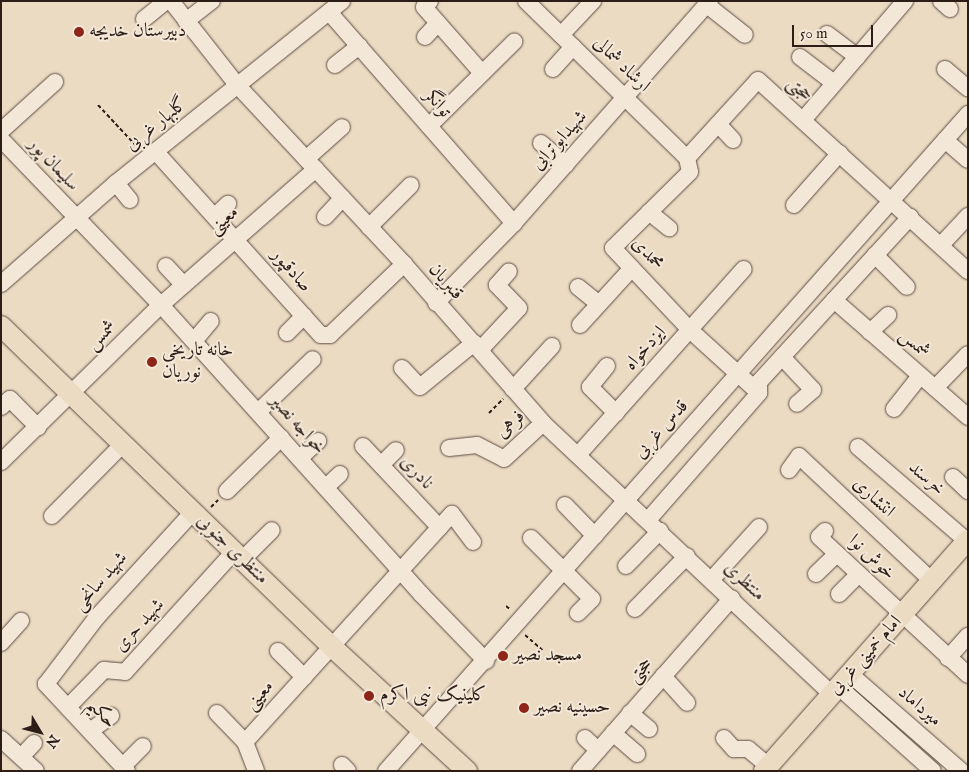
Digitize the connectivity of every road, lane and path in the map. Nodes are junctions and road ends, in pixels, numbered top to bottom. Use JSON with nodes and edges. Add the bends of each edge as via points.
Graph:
{"nodes":[{"id":1,"x":166,"y":1,"type":"edge"},
{"id":2,"x":171,"y":1,"type":"edge"},
{"id":3,"x":212,"y":1,"type":"edge"},
{"id":4,"x":430,"y":1,"type":"edge"},
{"id":5,"x":526,"y":1,"type":"edge"},
{"id":6,"x":592,"y":1,"type":"edge"},
{"id":7,"x":905,"y":1,"type":"edge"},
{"id":8,"x":709,"y":3,"type":"edge"},
{"id":9,"x":337,"y":5,"type":"edge"},
{"id":10,"x":144,"y":18,"type":"dead end"},
{"id":11,"x":186,"y":20,"type":"junction"},
{"id":12,"x":438,"y":23,"type":"junction"},
{"id":13,"x":826,"y":34,"type":"dead end"},
{"id":14,"x":561,"y":35,"type":"junction"},
{"id":15,"x":745,"y":35,"type":"dead end"},
{"id":16,"x":425,"y":37,"type":"dead end"},
{"id":17,"x":514,"y":42,"type":"dead end"},
{"id":18,"x":359,"y":46,"type":"junction"},
{"id":19,"x":573,"y":47,"type":"junction"},
{"id":20,"x":800,"y":57,"type":"dead end"},
{"id":21,"x":857,"y":57,"type":"junction"},
{"id":22,"x":335,"y":65,"type":"dead end"},
{"id":23,"x":554,"y":69,"type":"dead end"},
{"id":24,"x":945,"y":69,"type":"dead end"},
{"id":25,"x":482,"y":73,"type":"junction"},
{"id":26,"x":55,"y":82,"type":"dead end"},
{"id":27,"x":834,"y":83,"type":"junction"},
{"id":28,"x":238,"y":86,"type":"junction"},
{"id":29,"x":968,"y":88,"type":"edge"},
{"id":30,"x":625,"y":98,"type":"junction"},
{"id":31,"x":98,"y":105,"type":"dead end"},
{"id":32,"x":968,"y":114,"type":"edge"},
{"id":33,"x":803,"y":120,"type":"junction"},
{"id":34,"x":718,"y":124,"type":"junction"},
{"id":35,"x":429,"y":126,"type":"junction"},
{"id":36,"x":342,"y":127,"type":"dead end"},
{"id":37,"x":1,"y":131,"type":"edge"},
{"id":38,"x":1,"y":139,"type":"edge"},
{"id":39,"x":733,"y":140,"type":"dead end"},
{"id":40,"x":945,"y":140,"type":"junction"},
{"id":41,"x":541,"y":143,"type":"dead end"},
{"id":42,"x":840,"y":154,"type":"junction"},
{"id":43,"x":152,"y":155,"type":"junction"},
{"id":44,"x":687,"y":158,"type":"junction"},
{"id":45,"x":968,"y":160,"type":"edge"},
{"id":46,"x":311,"y":164,"type":"junction"},
{"id":47,"x":566,"y":165,"type":"junction"},
{"id":48,"x":116,"y":183,"type":"junction"},
{"id":49,"x":411,"y":185,"type":"dead end"},
{"id":50,"x":343,"y":198,"type":"junction"},
{"id":51,"x":130,"y":200,"type":"dead end"},
{"id":52,"x":892,"y":200,"type":"junction"},
{"id":53,"x":228,"y":204,"type":"dead end"},
{"id":54,"x":794,"y":205,"type":"dead end"},
{"id":55,"x":649,"y":212,"type":"junction"},
{"id":56,"x":215,"y":216,"type":"junction"},
{"id":57,"x":968,"y":216,"type":"edge"},
{"id":58,"x":325,"y":217,"type":"dead end"},
{"id":59,"x":910,"y":217,"type":"junction"},
{"id":60,"x":75,"y":218,"type":"junction"},
{"id":61,"x":514,"y":223,"type":"junction"},
{"id":62,"x":369,"y":227,"type":"junction"},
{"id":63,"x":669,"y":228,"type":"dead end"},
{"id":64,"x":236,"y":238,"type":"junction"},
{"id":65,"x":941,"y":245,"type":"junction"},
{"id":66,"x":875,"y":255,"type":"junction"},
{"id":67,"x":404,"y":264,"type":"junction"},
{"id":68,"x":166,"y":266,"type":"dead end"},
{"id":69,"x":632,"y":268,"type":"junction"},
{"id":70,"x":744,"y":270,"type":"dead end"},
{"id":71,"x":509,"y":271,"type":"dead end"},
{"id":72,"x":968,"y":271,"type":"edge"},
{"id":73,"x":1,"y":284,"type":"edge"},
{"id":74,"x":184,"y":285,"type":"junction"},
{"id":75,"x":578,"y":287,"type":"dead end"},
{"id":76,"x":907,"y":287,"type":"dead end"},
{"id":77,"x":834,"y":300,"type":"junction"},
{"id":78,"x":436,"y":303,"type":"junction"},
{"id":79,"x":598,"y":304,"type":"junction"},
{"id":80,"x":161,"y":305,"type":"junction"},
{"id":81,"x":888,"y":315,"type":"dead end"},
{"id":82,"x":304,"y":316,"type":"junction"},
{"id":83,"x":211,"y":321,"type":"dead end"},
{"id":84,"x":580,"y":324,"type":"dead end"},
{"id":85,"x":1,"y":326,"type":"edge"},
{"id":86,"x":690,"y":330,"type":"junction"},
{"id":87,"x":870,"y":332,"type":"junction"},
{"id":88,"x":287,"y":333,"type":"dead end"},
{"id":89,"x":194,"y":341,"type":"junction"},
{"id":90,"x":552,"y":346,"type":"dead end"},
{"id":91,"x":477,"y":347,"type":"junction"},
{"id":92,"x":968,"y":354,"type":"edge"},
{"id":93,"x":782,"y":357,"type":"junction"},
{"id":94,"x":313,"y":359,"type":"dead end"},
{"id":95,"x":607,"y":366,"type":"dead end"},
{"id":96,"x":402,"y":368,"type":"dead end"},
{"id":97,"x":739,"y":373,"type":"junction"},
{"id":98,"x":920,"y":376,"type":"junction"},
{"id":99,"x":935,"y":388,"type":"junction"},
{"id":100,"x":514,"y":389,"type":"junction"},
{"id":101,"x":759,"y":393,"type":"junction"},
{"id":102,"x":72,"y":396,"type":"junction"},
{"id":103,"x":797,"y":404,"type":"dead end"},
{"id":104,"x":1,"y":408,"type":"edge"},
{"id":105,"x":894,"y":409,"type":"dead end"},
{"id":106,"x":258,"y":412,"type":"junction"},
{"id":107,"x":489,"y":413,"type":"dead end"},
{"id":108,"x":616,"y":413,"type":"junction"},
{"id":109,"x":968,"y":417,"type":"edge"},
{"id":110,"x":543,"y":423,"type":"junction"},
{"id":111,"x":38,"y":427,"type":"junction"},
{"id":112,"x":281,"y":438,"type":"junction"},
{"id":113,"x":318,"y":441,"type":"dead end"},
{"id":114,"x":123,"y":444,"type":"junction"},
{"id":115,"x":363,"y":446,"type":"dead end"},
{"id":116,"x":858,"y":447,"type":"dead end"},
{"id":117,"x":449,"y":448,"type":"dead end"},
{"id":118,"x":396,"y":450,"type":"dead end"},
{"id":119,"x":578,"y":455,"type":"junction"},
{"id":120,"x":300,"y":458,"type":"junction"},
{"id":121,"x":1,"y":462,"type":"edge"},
{"id":122,"x":381,"y":465,"type":"junction"},
{"id":123,"x":788,"y":470,"type":"dead end"},
{"id":124,"x":340,"y":474,"type":"dead end"},
{"id":125,"x":953,"y":477,"type":"dead end"},
{"id":126,"x":326,"y":487,"type":"junction"},
{"id":127,"x":227,"y":491,"type":"joint"},
{"id":128,"x":968,"y":491,"type":"edge"},
{"id":129,"x":626,"y":501,"type":"junction"},
{"id":130,"x":564,"y":505,"type":"dead end"},
{"id":131,"x":196,"y":515,"type":"junction"},
{"id":132,"x":52,"y":516,"type":"dead end"},
{"id":133,"x":654,"y":526,"type":"junction"},
{"id":134,"x":440,"y":528,"type":"junction"},
{"id":135,"x":759,"y":528,"type":"dead end"},
{"id":136,"x":272,"y":530,"type":"dead end"},
{"id":137,"x":826,"y":530,"type":"dead end"},
{"id":138,"x":596,"y":536,"type":"junction"},
{"id":139,"x":531,"y":538,"type":"dead end"},
{"id":140,"x":967,"y":541,"type":"edge"},
{"id":141,"x":473,"y":542,"type":"dead end"},
{"id":142,"x":837,"y":554,"type":"junction"},
{"id":143,"x":238,"y":556,"type":"junction"},
{"id":144,"x":687,"y":556,"type":"junction"},
{"id":145,"x":626,"y":566,"type":"dead end"},
{"id":146,"x":401,"y":571,"type":"junction"},
{"id":147,"x":565,"y":571,"type":"junction"},
{"id":148,"x":816,"y":574,"type":"dead end"},
{"id":149,"x":858,"y":574,"type":"junction"},
{"id":150,"x":712,"y":579,"type":"junction"},
{"id":151,"x":932,"y":581,"type":"junction"},
{"id":152,"x":839,"y":594,"type":"dead end"},
{"id":153,"x":732,"y":598,"type":"junction"},
{"id":154,"x":635,"y":609,"type":"dead end"},
{"id":155,"x":578,"y":613,"type":"dead end"},
{"id":156,"x":903,"y":615,"type":"junction"},
{"id":157,"x":21,"y":620,"type":"dead end"},
{"id":158,"x":515,"y":628,"type":"junction"},
{"id":159,"x":968,"y":636,"type":"edge"},
{"id":160,"x":1,"y":643,"type":"edge"},
{"id":161,"x":331,"y":646,"type":"junction"},
{"id":162,"x":542,"y":650,"type":"dead end"},
{"id":163,"x":278,"y":651,"type":"dead end"},
{"id":164,"x":948,"y":658,"type":"junction"},
{"id":165,"x":486,"y":661,"type":"junction"},
{"id":166,"x":664,"y":676,"type":"junction"},
{"id":167,"x":968,"y":676,"type":"edge"},
{"id":168,"x":304,"y":677,"type":"junction"},
{"id":169,"x":46,"y":684,"type":"joint"},
{"id":170,"x":840,"y":685,"type":"junction"},
{"id":171,"x":687,"y":703,"type":"dead end"},
{"id":172,"x":68,"y":707,"type":"junction"},
{"id":173,"x":217,"y":713,"type":"dead end"},
{"id":174,"x":630,"y":713,"type":"junction"},
{"id":175,"x":111,"y":716,"type":"dead end"},
{"id":176,"x":422,"y":729,"type":"junction"},
{"id":177,"x":649,"y":729,"type":"dead end"},
{"id":178,"x":90,"y":731,"type":"junction"},
{"id":179,"x":613,"y":733,"type":"junction"},
{"id":180,"x":585,"y":738,"type":"dead end"},
{"id":181,"x":724,"y":738,"type":"dead end"},
{"id":182,"x":1,"y":739,"type":"edge"},
{"id":183,"x":244,"y":742,"type":"junction"},
{"id":184,"x":34,"y":743,"type":"dead end"},
{"id":185,"x":143,"y":746,"type":"dead end"},
{"id":186,"x":598,"y":750,"type":"junction"},
{"id":187,"x":637,"y":754,"type":"dead end"},
{"id":188,"x":21,"y":757,"type":"junction"},
{"id":189,"x":125,"y":768,"type":"edge"},
{"id":190,"x":766,"y":768,"type":"edge"},
{"id":191,"x":34,"y":770,"type":"edge"},
{"id":192,"x":256,"y":771,"type":"edge"},
{"id":193,"x":386,"y":771,"type":"edge"},
{"id":194,"x":467,"y":771,"type":"edge"},
{"id":195,"x":580,"y":771,"type":"edge"},
{"id":196,"x":933,"y":771,"type":"edge"},
{"id":197,"x":961,"y":771,"type":"edge"}],
"edges":[{"from":1,"to":10,"type":"street"},
{"from":2,"to":11,"type":"street","name":"قنبریان"},
{"from":3,"to":11,"type":"street"},
{"from":4,"to":12,"type":"street","via":[[424,7]]},
{"from":5,"to":14,"type":"street","name":"ارشاد شمالی"},
{"from":6,"to":14,"type":"street"},
{"from":7,"to":21,"type":"street"},
{"from":8,"to":15,"type":"street"},
{"from":8,"to":30,"type":"street","name":"شهیدابوترابی"},
{"from":9,"to":18,"type":"street","name":"توانگر"},
{"from":9,"to":28,"type":"street","name":"گلبهار غربی"},
{"from":11,"to":28,"type":"street","name":"قنبریان"},
{"from":12,"to":16,"type":"street"},
{"from":12,"to":25,"type":"street"},
{"from":13,"to":21,"type":"street"},
{"from":14,"to":19,"type":"street","name":"ارشاد شمالی"},
{"from":17,"to":25,"type":"street"},
{"from":18,"to":22,"type":"street"},
{"from":18,"to":35,"type":"street","name":"توانگر"},
{"from":19,"to":23,"type":"street"},
{"from":19,"to":30,"type":"street","name":"ارشاد شمالی"},
{"from":20,"to":27,"type":"street"},
{"from":21,"to":27,"type":"street"},
{"from":24,"to":29,"type":"street"},
{"from":25,"to":35,"type":"street"},
{"from":26,"to":37,"type":"street"},
{"from":27,"to":33,"type":"street"},
{"from":28,"to":43,"type":"street","name":"گلبهار غربی"},
{"from":28,"to":46,"type":"street","name":"قنبریان"},
{"from":30,"to":44,"type":"street","name":"ارشاد شمالی"},
{"from":30,"to":47,"type":"street","name":"شهیدابوترابی"},
{"from":31,"to":43,"type":"path"},
{"from":32,"to":40,"type":"street","name":"قدس غربی"},
{"from":33,"to":34,"type":"street","name":"حجتی","via":[[758,80]]},
{"from":33,"to":42,"type":"street","name":"حجتی"},
{"from":34,"to":39,"type":"street"},
{"from":34,"to":44,"type":"street","name":"حجتی"},
{"from":35,"to":61,"type":"street","name":"توانگر"},
{"from":36,"to":46,"type":"street","name":"معینی"},
{"from":38,"to":60,"type":"street","name":"سلیمان پور"},
{"from":40,"to":45,"type":"street"},
{"from":40,"to":52,"type":"street","name":"قدس غربی"},
{"from":41,"to":47,"type":"street"},
{"from":42,"to":52,"type":"street","name":"حجتی"},
{"from":42,"to":54,"type":"street"},
{"from":43,"to":48,"type":"street","name":"گلبهار غربی"},
{"from":43,"to":56,"type":"street","name":"صادقپور"},
{"from":44,"to":55,"type":"street","name":"محمدی","via":[[690,172]]},
{"from":46,"to":50,"type":"street","name":"قنبریان"},
{"from":46,"to":64,"type":"street","name":"معینی"},
{"from":47,"to":61,"type":"street","name":"شهیدابوترابی"},
{"from":48,"to":51,"type":"street"},
{"from":48,"to":60,"type":"street","name":"گلبهار غربی"},
{"from":49,"to":62,"type":"street"},
{"from":50,"to":58,"type":"street"},
{"from":50,"to":62,"type":"street","name":"قنبریان"},
{"from":52,"to":59,"type":"street","name":"حجتی"},
{"from":52,"to":97,"type":"street","name":"قدس غربی"},
{"from":53,"to":56,"type":"street"},
{"from":55,"to":63,"type":"street"},
{"from":55,"to":69,"type":"street","name":"محمدی","via":[[613,248]]},
{"from":56,"to":64,"type":"street","name":"صادقپور"},
{"from":57,"to":65,"type":"street"},
{"from":59,"to":65,"type":"street","name":"حجتی"},
{"from":59,"to":66,"type":"street"},
{"from":60,"to":73,"type":"street","name":"گلبهار غربی"},
{"from":60,"to":80,"type":"street","name":"خواجه نصیر"},
{"from":61,"to":78,"type":"street","name":"شهیدابوترابی"},
{"from":62,"to":67,"type":"street","name":"قنبریان"},
{"from":64,"to":74,"type":"street","name":"معینی"},
{"from":64,"to":82,"type":"street","name":"صادقپور"},
{"from":65,"to":72,"type":"street","name":"حجتی"},
{"from":66,"to":76,"type":"street"},
{"from":66,"to":77,"type":"street"},
{"from":67,"to":78,"type":"street","name":"قنبریان"},
{"from":67,"to":82,"type":"street","name":"صادقپور","via":[[330,335],[321,335]]},
{"from":68,"to":74,"type":"street"},
{"from":69,"to":79,"type":"street"},
{"from":69,"to":86,"type":"street","name":"محمدی"},
{"from":70,"to":86,"type":"street","name":"ایزدخواه"},
{"from":71,"to":91,"type":"street","via":[[497,285],[519,308]]},
{"from":74,"to":80,"type":"street","name":"معینی"},
{"from":75,"to":79,"type":"street"},
{"from":77,"to":87,"type":"street","name":"شمس"},
{"from":77,"to":93,"type":"street"},
{"from":78,"to":91,"type":"street","name":"قنبریان"},
{"from":79,"to":84,"type":"street"},
{"from":80,"to":89,"type":"street","name":"خواجه نصیر"},
{"from":80,"to":102,"type":"street","name":"شمس"},
{"from":81,"to":87,"type":"street"},
{"from":82,"to":88,"type":"street"},
{"from":83,"to":89,"type":"street"},
{"from":85,"to":102,"type":"main road","name":"منتظری جنوبی"},
{"from":86,"to":97,"type":"street","name":"محمدی"},
{"from":86,"to":108,"type":"street","name":"ایزدخواه"},
{"from":87,"to":98,"type":"street","name":"شمس"},
{"from":89,"to":106,"type":"street","name":"خواجه نصیر"},
{"from":90,"to":100,"type":"street"},
{"from":91,"to":96,"type":"street","via":[[420,387]]},
{"from":91,"to":100,"type":"street","name":"قنبریان"},
{"from":92,"to":99,"type":"street"},
{"from":93,"to":101,"type":"street","via":[[759,382]]},
{"from":93,"to":103,"type":"street","via":[[813,390]]},
{"from":94,"to":106,"type":"street"},
{"from":95,"to":108,"type":"street","via":[[590,387]]},
{"from":97,"to":101,"type":"street","name":"محمدی"},
{"from":97,"to":129,"type":"street","name":"قدس غربی"},
{"from":98,"to":99,"type":"street","name":"شمس"},
{"from":98,"to":105,"type":"street"},
{"from":99,"to":109,"type":"street","name":"شمس"},
{"from":100,"to":107,"type":"path"},
{"from":100,"to":110,"type":"street","name":"قنبریان"},
{"from":101,"to":133,"type":"street"},
{"from":102,"to":111,"type":"street","name":"شمس"},
{"from":102,"to":114,"type":"main road","name":"منتظری جنوبی"},
{"from":104,"to":111,"type":"street","via":[[10,399]]},
{"from":106,"to":112,"type":"street","name":"خواجه نصیر"},
{"from":108,"to":119,"type":"street","name":"ایزدخواه"},
{"from":110,"to":117,"type":"street","name":"فرهی","via":[[504,459],[477,445]]},
{"from":110,"to":119,"type":"street","name":"قنبریان"},
{"from":111,"to":121,"type":"street","name":"شمس"},
{"from":112,"to":120,"type":"street","name":"خواجه نصیر"},
{"from":112,"to":127,"type":"street"},
{"from":113,"to":120,"type":"street"},
{"from":114,"to":131,"type":"main road","name":"منتظری جنوبی"},
{"from":114,"to":132,"type":"street"},
{"from":115,"to":122,"type":"street","name":"نادری"},
{"from":116,"to":140,"type":"street","name":"خرسند"},
{"from":118,"to":122,"type":"street"},
{"from":119,"to":129,"type":"street","name":"قنبریان"},
{"from":120,"to":126,"type":"street","name":"خواجه نصیر"},
{"from":122,"to":134,"type":"street","name":"نادری"},
{"from":123,"to":151,"type":"street","name":"انتشاری","via":[[799,456]]},
{"from":124,"to":126,"type":"street"},
{"from":125,"to":128,"type":"street"},
{"from":126,"to":146,"type":"street","name":"خواجه نصیر"},
{"from":127,"to":131,"type":"path"},
{"from":129,"to":133,"type":"street","name":"منتظری"},
{"from":129,"to":138,"type":"street","name":"قدس غربی"},
{"from":130,"to":138,"type":"street"},
{"from":131,"to":143,"type":"main road","name":"منتظری جنوبی"},
{"from":131,"to":169,"type":"street","name":"شهید سانحی","via":[[96,617]]},
{"from":133,"to":144,"type":"street","name":"منتظری"},
{"from":133,"to":145,"type":"street"},
{"from":134,"to":141,"type":"street","name":"معینی","via":[[452,514]]},
{"from":134,"to":146,"type":"street","name":"معینی"},
{"from":135,"to":150,"type":"street"},
{"from":136,"to":143,"type":"street","name":"شهید حری"},
{"from":137,"to":142,"type":"street","name":"خوش نوا","via":[[819,537]]},
{"from":138,"to":147,"type":"street","name":"قدس غربی"},
{"from":139,"to":147,"type":"street"},
{"from":140,"to":151,"type":"main road","name":"امام خمینی غربی"},
{"from":142,"to":148,"type":"street"},
{"from":142,"to":149,"type":"street","name":"خوش نوا"},
{"from":143,"to":161,"type":"main road","name":"منتظری جنوبی"},
{"from":143,"to":172,"type":"street","name":"شهید حری","via":[[183,619],[125,672],[104,670]]},
{"from":144,"to":150,"type":"street","name":"منتظری"},
{"from":144,"to":154,"type":"street"},
{"from":146,"to":161,"type":"street","name":"معینی"},
{"from":146,"to":165,"type":"street","name":"خواجه نصیر"},
{"from":147,"to":155,"type":"street","via":[[592,598]]},
{"from":147,"to":158,"type":"street","name":"قدس غربی"},
{"from":149,"to":152,"type":"street"},
{"from":149,"to":156,"type":"street","name":"خوش نوا"},
{"from":150,"to":153,"type":"street","name":"منتظری"},
{"from":151,"to":156,"type":"main road","name":"امام خمینی غربی"},
{"from":153,"to":166,"type":"street","name":"حجتی","via":[[682,666]]},
{"from":153,"to":170,"type":"street","name":"منتظری"},
{"from":156,"to":164,"type":"street","name":"خوش نوا"},
{"from":156,"to":170,"type":"main road","name":"امام خمینی غربی"},
{"from":157,"to":160,"type":"street"},
{"from":158,"to":162,"type":"path"},
{"from":158,"to":165,"type":"street","name":"قدس غربی"},
{"from":159,"to":164,"type":"street"},
{"from":161,"to":168,"type":"street","name":"معینی"},
{"from":161,"to":176,"type":"main road","name":"منتظری جنوبی"},
{"from":163,"to":168,"type":"street"},
{"from":164,"to":167,"type":"street","name":"خوش نوا"},
{"from":165,"to":176,"type":"street","name":"قدس غربی"},
{"from":166,"to":171,"type":"street"},
{"from":166,"to":174,"type":"street","name":"حجتی"},
{"from":168,"to":183,"type":"street","name":"معینی"},
{"from":169,"to":172,"type":"street","name":"حکیم"},
{"from":170,"to":190,"type":"main road","name":"امام خمینی غربی"},
{"from":170,"to":196,"type":"street","name":"میرداماد"},
{"from":170,"to":197,"type":"street","name":"میرداماد"},
{"from":172,"to":178,"type":"street","name":"حکیم"},
{"from":173,"to":183,"type":"street","name":"معینی"},
{"from":174,"to":177,"type":"street"},
{"from":174,"to":179,"type":"street","name":"حجتی"},
{"from":175,"to":178,"type":"street"},
{"from":176,"to":193,"type":"street","name":"قدس غربی"},
{"from":176,"to":194,"type":"main road","name":"منتظری جنوبی"},
{"from":178,"to":189,"type":"street","name":"حکیم"},
{"from":179,"to":186,"type":"street","name":"حجتی"},
{"from":179,"to":187,"type":"street"},
{"from":180,"to":186,"type":"street"},
{"from":181,"to":190,"type":"street","via":[[734,749],[748,749]]},
{"from":182,"to":188,"type":"street"},
{"from":183,"to":192,"type":"street"},
{"from":184,"to":188,"type":"street"},
{"from":185,"to":189,"type":"street"},
{"from":186,"to":195,"type":"street","name":"حجتی"},
{"from":188,"to":191,"type":"street"}]}
